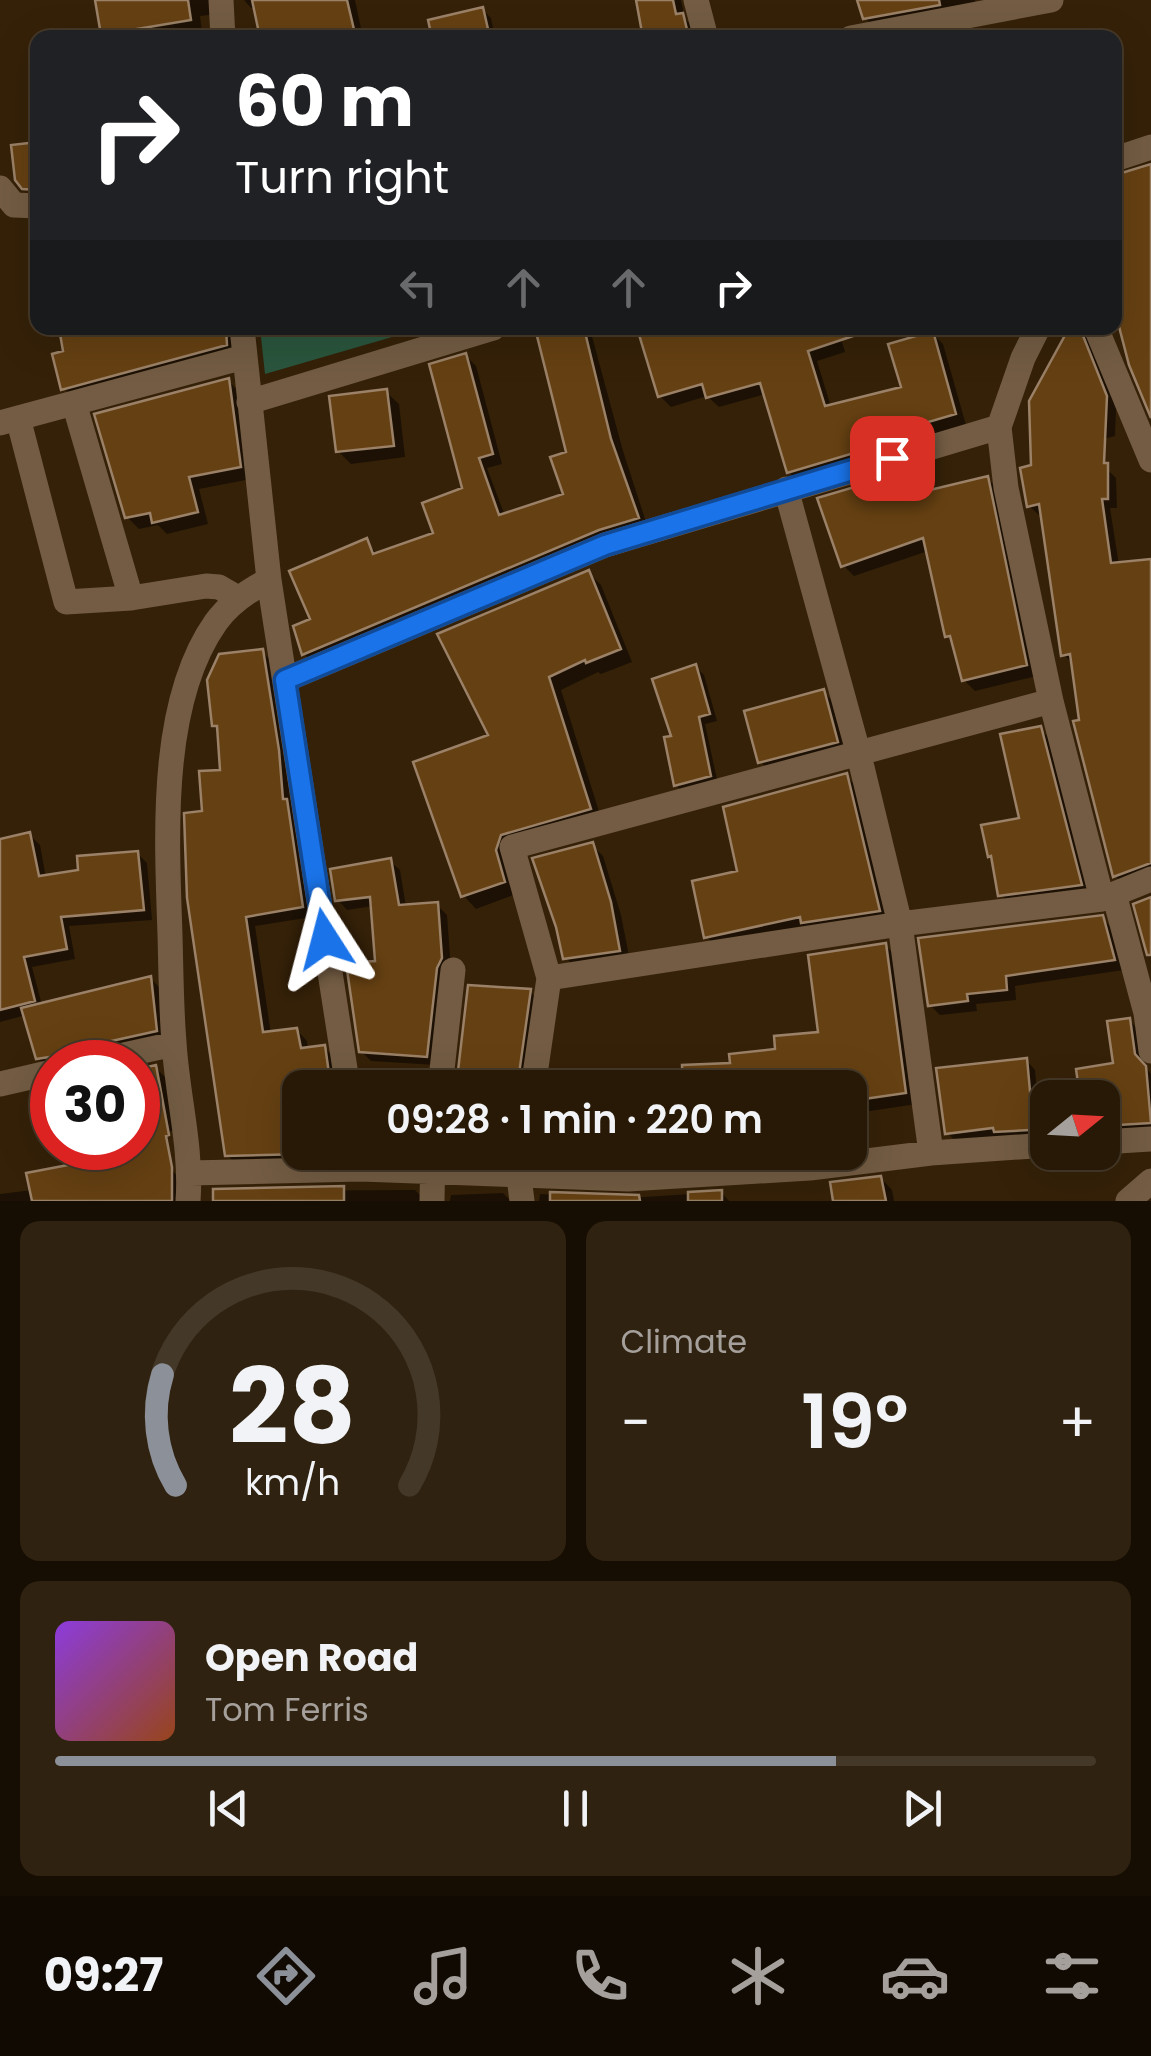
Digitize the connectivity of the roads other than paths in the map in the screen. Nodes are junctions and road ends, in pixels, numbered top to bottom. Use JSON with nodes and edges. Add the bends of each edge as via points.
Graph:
{"nodes":[{"id":1,"x":220,"y":0,"type":"edge"},
{"id":2,"x":696,"y":0,"type":"edge"},
{"id":3,"x":1051,"y":0,"type":"edge"},
{"id":4,"x":984,"y":6,"type":"edge"},
{"id":5,"x":222,"y":30,"type":"edge"},
{"id":6,"x":704,"y":30,"type":"edge"},
{"id":7,"x":884,"y":30,"type":"edge"},
{"id":8,"x":1151,"y":147,"type":"edge"},
{"id":9,"x":1122,"y":157,"type":"edge"},
{"id":10,"x":0,"y":188,"type":"edge"},
{"id":11,"x":30,"y":206,"type":"edge"},
{"id":12,"x":242,"y":335,"type":"edge"},
{"id":13,"x":470,"y":335,"type":"edge"},
{"id":14,"x":1034,"y":335,"type":"edge"},
{"id":15,"x":1099,"y":335,"type":"edge"},
{"id":16,"x":244,"y":357,"type":"junction"},
{"id":17,"x":249,"y":402,"type":"junction"},
{"id":18,"x":74,"y":403,"type":"junction"},
{"id":19,"x":9,"y":420,"type":"edge"},
{"id":20,"x":999,"y":427,"type":"junction"},
{"id":21,"x":1151,"y":460,"type":"edge"},
{"id":22,"x":786,"y":488,"type":"junction"},
{"id":23,"x":268,"y":580,"type":"junction"},
{"id":24,"x":131,"y":598,"type":"junction"},
{"id":25,"x":238,"y":598,"type":"junction"},
{"id":26,"x":285,"y":680,"type":"junction"},
{"id":27,"x":1052,"y":702,"type":"junction"},
{"id":28,"x":859,"y":755,"type":"junction"},
{"id":29,"x":1151,"y":879,"type":"edge"},
{"id":30,"x":1108,"y":897,"type":"junction"},
{"id":31,"x":900,"y":924,"type":"junction"},
{"id":32,"x":453,"y":970,"type":"dead end"},
{"id":33,"x":549,"y":978,"type":"junction"},
{"id":34,"x":174,"y":1044,"type":"junction"},
{"id":35,"x":160,"y":1047,"type":"edge"},
{"id":36,"x":1151,"y":1051,"type":"edge"},
{"id":37,"x":345,"y":1070,"type":"edge"},
{"id":38,"x":442,"y":1070,"type":"edge"},
{"id":39,"x":536,"y":1070,"type":"edge"},
{"id":40,"x":30,"y":1077,"type":"edge"},
{"id":41,"x":0,"y":1084,"type":"edge"},
{"id":42,"x":1151,"y":1139,"type":"edge"},
{"id":43,"x":1120,"y":1141,"type":"edge"},
{"id":44,"x":1030,"y":1147,"type":"edge"},
{"id":45,"x":930,"y":1153,"type":"junction"},
{"id":46,"x":282,"y":1167,"type":"edge"},
{"id":47,"x":432,"y":1170,"type":"edge"},
{"id":48,"x":477,"y":1170,"type":"edge"},
{"id":49,"x":190,"y":1173,"type":"junction"},
{"id":50,"x":522,"y":1177,"type":"edge"},
{"id":51,"x":1151,"y":1181,"type":"edge"},
{"id":52,"x":628,"y":1190,"type":"edge"},
{"id":53,"x":188,"y":1201,"type":"edge"},
{"id":54,"x":432,"y":1201,"type":"edge"},
{"id":55,"x":1128,"y":1201,"type":"edge"}],
"edges":[{"from":1,"to":5,"type":"street"},
{"from":2,"to":6,"type":"street"},
{"from":3,"to":4,"type":"street"},
{"from":4,"to":7,"type":"street"},
{"from":8,"to":9,"type":"street"},
{"from":10,"to":11,"type":"street","via":[[14,205]]},
{"from":12,"to":16,"type":"street"},
{"from":13,"to":17,"type":"street"},
{"from":14,"to":20,"type":"street"},
{"from":15,"to":21,"type":"street"},
{"from":16,"to":17,"type":"street"},
{"from":16,"to":18,"type":"street"},
{"from":17,"to":23,"type":"street"},
{"from":18,"to":19,"type":"street"},
{"from":18,"to":24,"type":"street"},
{"from":19,"to":24,"type":"street","via":[[66,602]]},
{"from":20,"to":22,"type":"street"},
{"from":20,"to":27,"type":"street"},
{"from":22,"to":26,"type":"street","via":[[605,545]]},
{"from":22,"to":28,"type":"street"},
{"from":23,"to":25,"type":"street"},
{"from":23,"to":26,"type":"street"},
{"from":24,"to":25,"type":"street","via":[[206,586]]},
{"from":25,"to":34,"type":"street","via":[[198,656],[175,746],[167,838]]},
{"from":26,"to":37,"type":"street"},
{"from":27,"to":28,"type":"street"},
{"from":27,"to":30,"type":"street"},
{"from":28,"to":31,"type":"street"},
{"from":28,"to":33,"type":"street","via":[[512,847]]},
{"from":29,"to":30,"type":"street"},
{"from":30,"to":31,"type":"street"},
{"from":30,"to":36,"type":"street","via":[[1146,1013]]},
{"from":31,"to":33,"type":"street"},
{"from":31,"to":45,"type":"street"},
{"from":32,"to":38,"type":"street"},
{"from":33,"to":39,"type":"street"},
{"from":34,"to":35,"type":"street"},
{"from":34,"to":49,"type":"street"},
{"from":40,"to":41,"type":"street"},
{"from":42,"to":43,"type":"street"},
{"from":44,"to":45,"type":"street"},
{"from":45,"to":52,"type":"street"},
{"from":46,"to":49,"type":"street"},
{"from":47,"to":54,"type":"street"},
{"from":48,"to":50,"type":"street"},
{"from":49,"to":53,"type":"street"},
{"from":50,"to":52,"type":"street"},
{"from":51,"to":55,"type":"street"}]}
